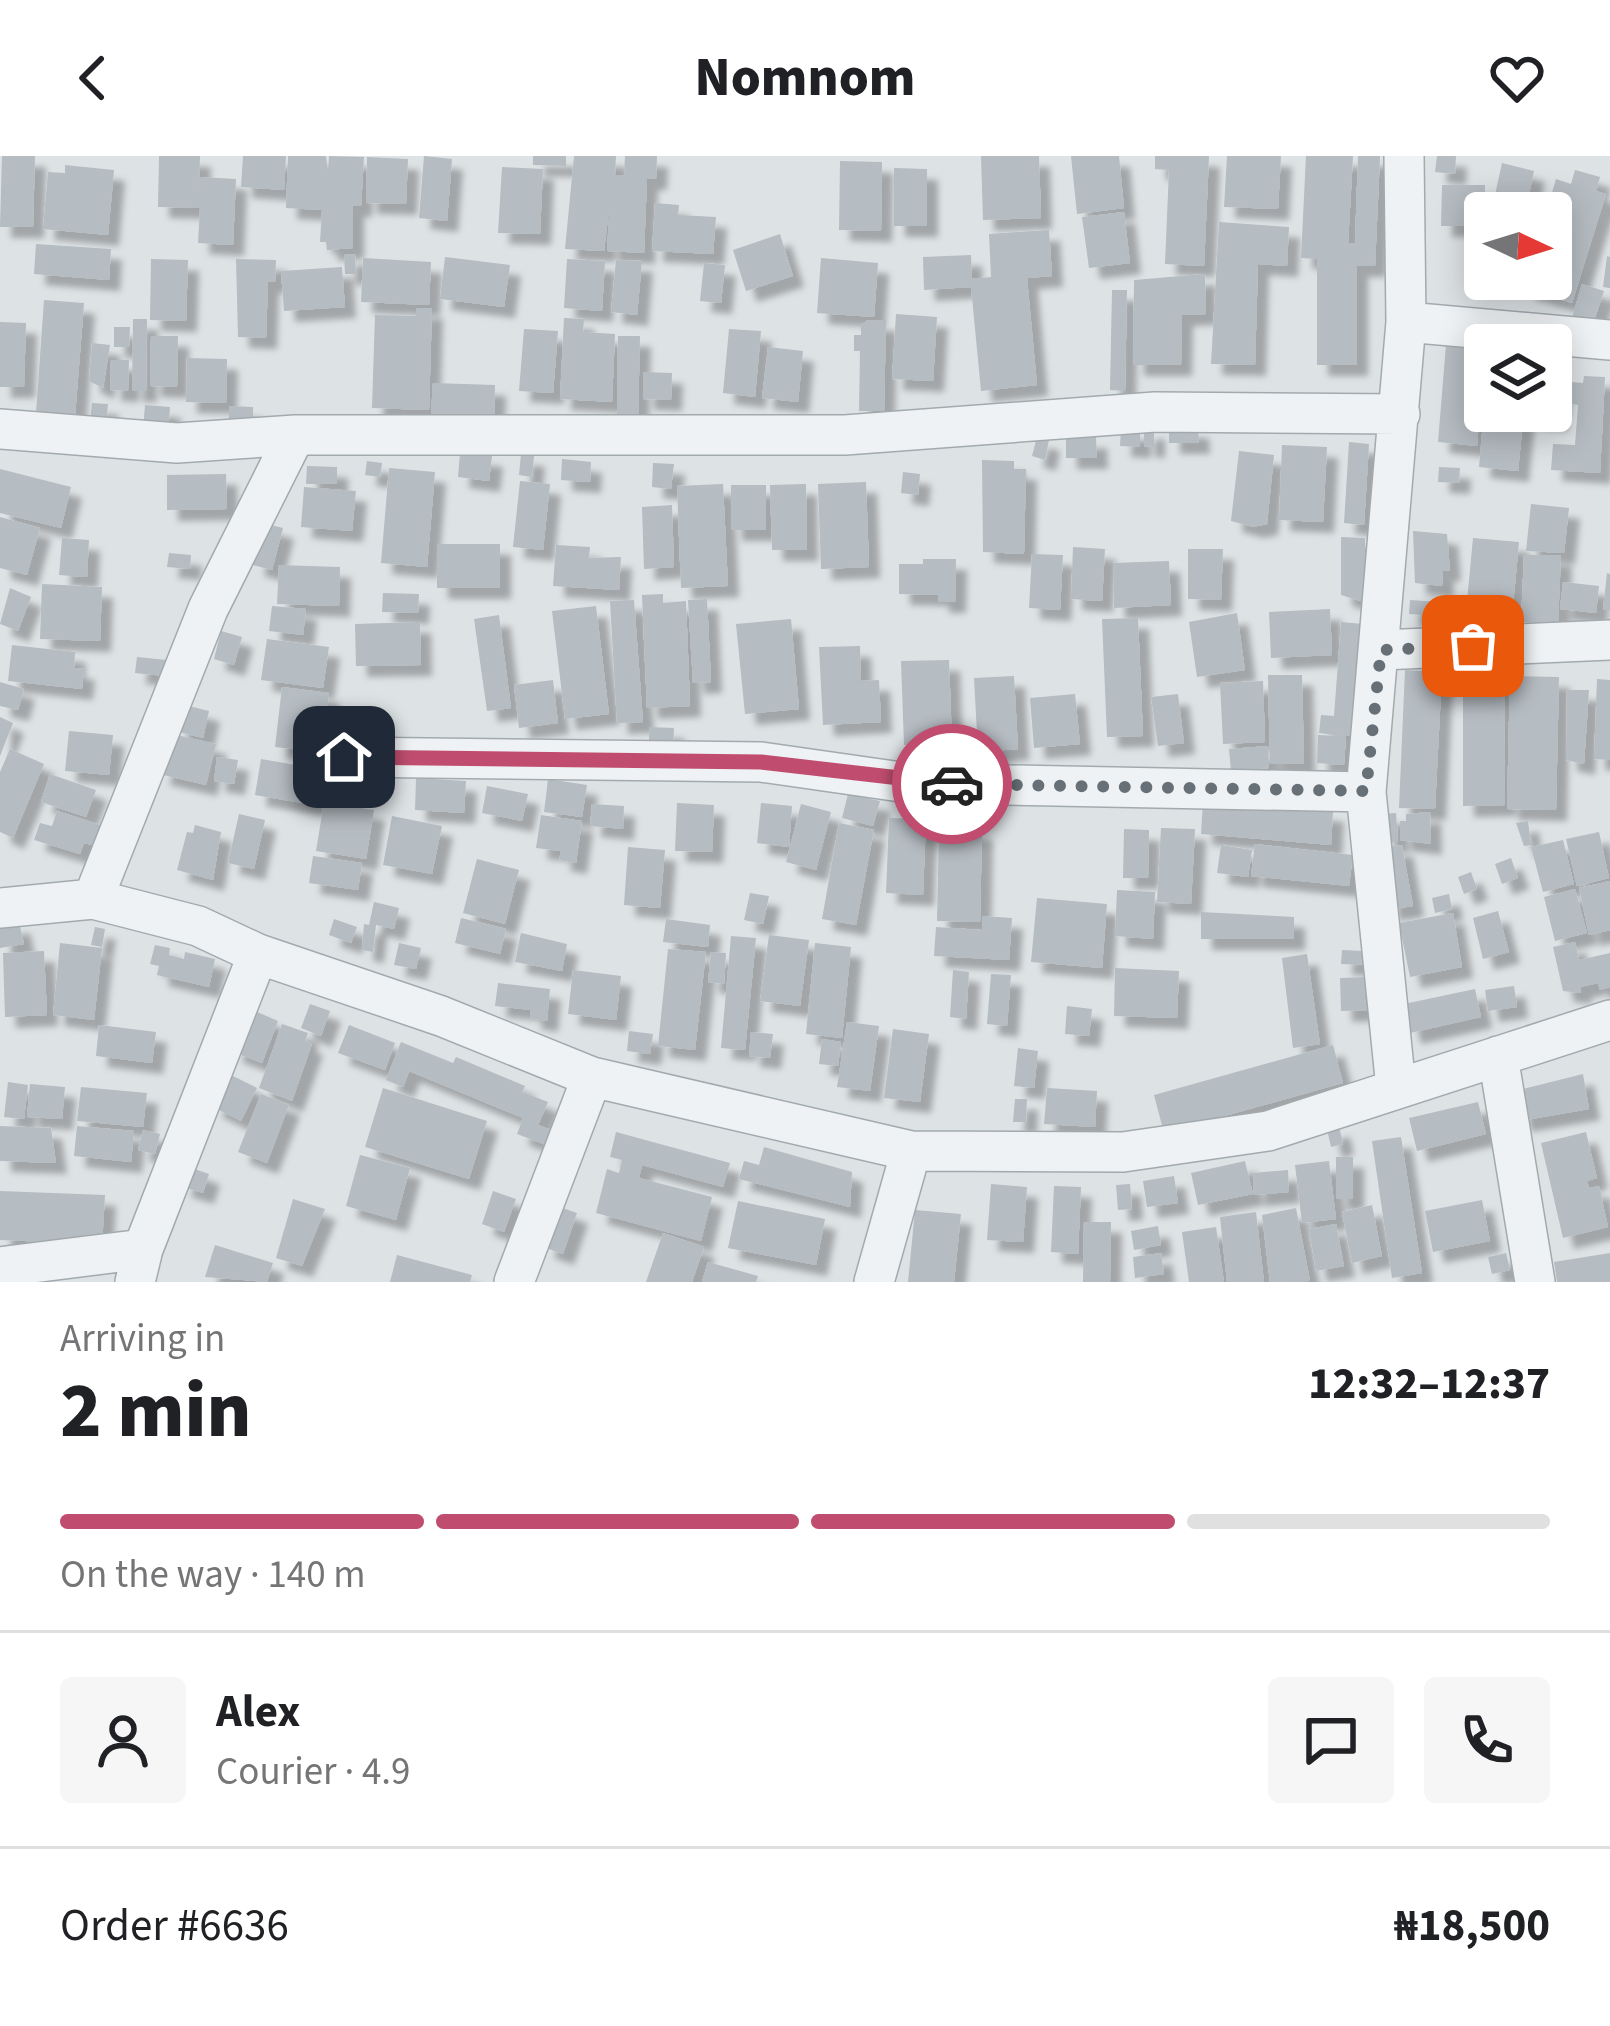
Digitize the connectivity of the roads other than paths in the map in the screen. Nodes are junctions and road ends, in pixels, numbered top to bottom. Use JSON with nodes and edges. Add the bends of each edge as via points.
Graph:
{"nodes":[{"id":1,"x":1404,"y":156,"type":"edge"},
{"id":2,"x":1406,"y":322,"type":"junction"},
{"id":3,"x":1610,"y":340,"type":"edge"},
{"id":4,"x":1400,"y":414,"type":"junction"},
{"id":5,"x":0,"y":429,"type":"edge"},
{"id":6,"x":295,"y":435,"type":"junction"},
{"id":7,"x":1610,"y":640,"type":"edge"},
{"id":8,"x":1381,"y":650,"type":"junction"},
{"id":9,"x":344,"y":757,"type":"dead end"},
{"id":10,"x":1366,"y":791,"type":"junction"},
{"id":11,"x":93,"y":899,"type":"junction"},
{"id":12,"x":0,"y":908,"type":"edge"},
{"id":13,"x":258,"y":954,"type":"junction"},
{"id":14,"x":1610,"y":1020,"type":"edge"},
{"id":15,"x":1498,"y":1056,"type":"junction"},
{"id":16,"x":592,"y":1077,"type":"junction"},
{"id":17,"x":1396,"y":1088,"type":"junction"},
{"id":18,"x":911,"y":1151,"type":"junction"},
{"id":19,"x":139,"y":1265,"type":"edge"},
{"id":20,"x":0,"y":1267,"type":"edge"},
{"id":21,"x":514,"y":1282,"type":"edge"},
{"id":22,"x":874,"y":1282,"type":"edge"},
{"id":23,"x":1535,"y":1282,"type":"edge"}],
"edges":[{"from":1,"to":2,"type":"street"},
{"from":2,"to":3,"type":"street"},
{"from":2,"to":4,"type":"street"},
{"from":4,"to":6,"type":"street","via":[[1154,412],[845,435]]},
{"from":4,"to":8,"type":"street"},
{"from":5,"to":6,"type":"street","via":[[177,443]]},
{"from":6,"to":11,"type":"street","via":[[208,609]]},
{"from":7,"to":8,"type":"street"},
{"from":8,"to":10,"type":"street"},
{"from":9,"to":10,"type":"street","via":[[761,762],[908,783]]},
{"from":10,"to":17,"type":"street"},
{"from":11,"to":12,"type":"street"},
{"from":11,"to":13,"type":"street","via":[[198,926]]},
{"from":13,"to":16,"type":"street"},
{"from":13,"to":19,"type":"street"},
{"from":14,"to":15,"type":"street"},
{"from":15,"to":17,"type":"street"},
{"from":15,"to":23,"type":"street"},
{"from":16,"to":18,"type":"street"},
{"from":16,"to":21,"type":"street"},
{"from":17,"to":18,"type":"street","via":[[1268,1131],[1123,1152]]},
{"from":18,"to":22,"type":"street"},
{"from":19,"to":20,"type":"street"}]}
